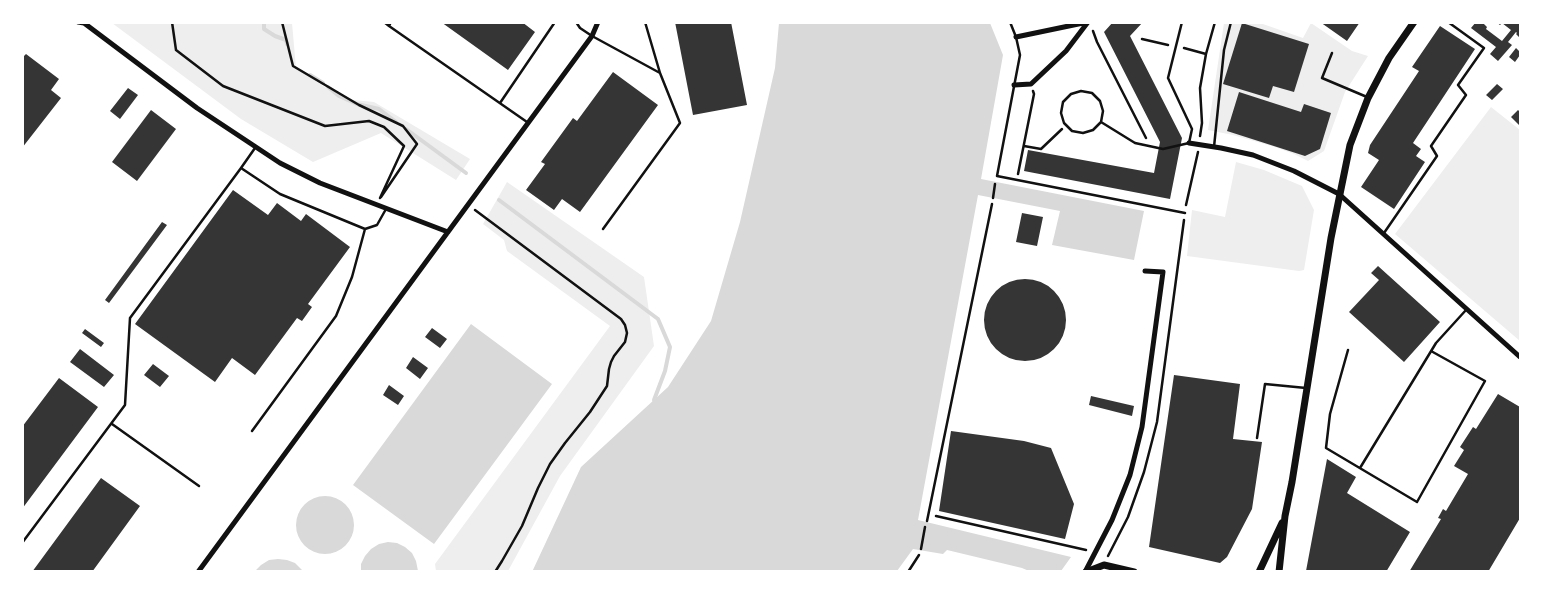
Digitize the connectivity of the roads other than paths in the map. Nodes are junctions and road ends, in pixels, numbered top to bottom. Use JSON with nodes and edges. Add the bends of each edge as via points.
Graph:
{"nodes":[{"id":1,"x":78,"y":22,"type":"edge"},
{"id":2,"x":384,"y":22,"type":"edge"},
{"id":3,"x":555,"y":22,"type":"edge"},
{"id":4,"x":576,"y":22,"type":"edge"},
{"id":5,"x":598,"y":22,"type":"edge"},
{"id":6,"x":645,"y":22,"type":"edge"},
{"id":7,"x":1010,"y":22,"type":"edge"},
{"id":8,"x":1088,"y":22,"type":"edge"},
{"id":9,"x":1182,"y":22,"type":"edge"},
{"id":10,"x":1231,"y":22,"type":"edge"},
{"id":11,"x":1414,"y":22,"type":"edge"},
{"id":12,"x":1448,"y":22,"type":"edge"},
{"id":13,"x":390,"y":24,"type":"edge"},
{"id":14,"x":1454,"y":24,"type":"edge"},
{"id":15,"x":592,"y":36,"type":"junction"},
{"id":16,"x":1016,"y":37,"type":"junction"},
{"id":17,"x":1332,"y":53,"type":"dead end"},
{"id":18,"x":660,"y":73,"type":"junction"},
{"id":19,"x":1014,"y":85,"type":"junction"},
{"id":20,"x":1368,"y":98,"type":"junction"},
{"id":21,"x":500,"y":103,"type":"junction"},
{"id":22,"x":1101,"y":122,"type":"junction"},
{"id":23,"x":528,"y":123,"type":"junction"},
{"id":24,"x":1189,"y":143,"type":"junction"},
{"id":25,"x":256,"y":146,"type":"junction"},
{"id":26,"x":1214,"y":147,"type":"junction"},
{"id":27,"x":241,"y":168,"type":"junction"},
{"id":28,"x":1339,"y":194,"type":"junction"},
{"id":29,"x":992,"y":204,"type":"road end"},
{"id":30,"x":387,"y":209,"type":"junction"},
{"id":31,"x":1185,"y":213,"type":"dead end"},
{"id":32,"x":365,"y":229,"type":"junction"},
{"id":33,"x":603,"y":229,"type":"dead end"},
{"id":34,"x":448,"y":232,"type":"junction"},
{"id":35,"x":1384,"y":234,"type":"junction"},
{"id":36,"x":1145,"y":271,"type":"dead end"},
{"id":37,"x":1467,"y":309,"type":"junction"},
{"id":38,"x":1348,"y":350,"type":"dead end"},
{"id":39,"x":1431,"y":351,"type":"junction"},
{"id":40,"x":1520,"y":357,"type":"edge"},
{"id":41,"x":1307,"y":388,"type":"junction"},
{"id":42,"x":112,"y":424,"type":"junction"},
{"id":43,"x":252,"y":431,"type":"dead end"},
{"id":44,"x":1257,"y":438,"type":"dead end"},
{"id":45,"x":1360,"y":468,"type":"junction"},
{"id":46,"x":199,"y":486,"type":"dead end"},
{"id":47,"x":1285,"y":516,"type":"junction"},
{"id":48,"x":927,"y":521,"type":"road end"},
{"id":49,"x":22,"y":543,"type":"edge"},
{"id":50,"x":919,"y":555,"type":"road end"},
{"id":51,"x":198,"y":572,"type":"edge"},
{"id":52,"x":908,"y":572,"type":"edge"},
{"id":53,"x":1085,"y":572,"type":"edge"},
{"id":54,"x":1134,"y":572,"type":"edge"},
{"id":55,"x":1259,"y":572,"type":"edge"},
{"id":56,"x":1279,"y":572,"type":"edge"}],
"edges":[{"from":1,"to":25,"type":"street","via":[[84,23],[198,108]]},
{"from":2,"to":13,"type":"lane"},
{"from":3,"to":21,"type":"lane"},
{"from":4,"to":15,"type":"lane"},
{"from":5,"to":15,"type":"street"},
{"from":6,"to":18,"type":"lane"},
{"from":7,"to":16,"type":"lane"},
{"from":8,"to":16,"type":"street"},
{"from":8,"to":19,"type":"street","via":[[1066,51],[1031,84]]},
{"from":9,"to":24,"type":"lane","via":[[1168,78],[1192,129]]},
{"from":10,"to":26,"type":"lane","via":[[1224,50]]},
{"from":11,"to":20,"type":"street","via":[[1389,58]]},
{"from":12,"to":14,"type":"lane"},
{"from":13,"to":21,"type":"lane"},
{"from":14,"to":35,"type":"lane","via":[[1484,48],[1458,85],[1466,95],[1431,146],[1437,156]]},
{"from":15,"to":18,"type":"lane"},
{"from":15,"to":23,"type":"street"},
{"from":16,"to":19,"type":"lane","via":[[1020,55]]},
{"from":17,"to":20,"type":"lane","via":[[1322,78]]},
{"from":18,"to":33,"type":"lane","via":[[680,122]]},
{"from":19,"to":31,"type":"lane","via":[[997,176]]},
{"from":20,"to":28,"type":"street","via":[[1350,145]]},
{"from":21,"to":23,"type":"lane"},
{"from":22,"to":22,"type":"lane","via":[[1093,130],[1083,133],[1072,131],[1064,123],[1061,113],[1063,102],[1071,94],[1081,91],[1092,93],[1100,101],[1103,111]]},
{"from":22,"to":24,"type":"lane","via":[[1135,143],[1163,149]]},
{"from":23,"to":34,"type":"street"},
{"from":24,"to":26,"type":"street"},
{"from":25,"to":27,"type":"lane"},
{"from":25,"to":30,"type":"street","via":[[280,163],[320,183]]},
{"from":26,"to":28,"type":"street","via":[[1253,155]]},
{"from":27,"to":32,"type":"lane","via":[[280,194]]},
{"from":27,"to":42,"type":"lane","via":[[130,318],[125,405]]},
{"from":28,"to":35,"type":"street"},
{"from":28,"to":41,"type":"street"},
{"from":29,"to":48,"type":"lane"},
{"from":30,"to":32,"type":"lane","via":[[377,225]]},
{"from":30,"to":34,"type":"street"},
{"from":32,"to":43,"type":"lane","via":[[352,277],[336,316]]},
{"from":34,"to":51,"type":"street"},
{"from":35,"to":37,"type":"street"},
{"from":36,"to":53,"type":"street","via":[[1163,272],[1142,427],[1130,475],[1112,520]]},
{"from":37,"to":39,"type":"lane"},
{"from":37,"to":40,"type":"street"},
{"from":38,"to":45,"type":"lane","via":[[1330,414],[1326,448]]},
{"from":39,"to":45,"type":"lane"},
{"from":39,"to":45,"type":"lane","via":[[1485,381],[1417,502]]},
{"from":41,"to":44,"type":"lane","via":[[1265,384]]},
{"from":41,"to":47,"type":"street"},
{"from":42,"to":46,"type":"lane"},
{"from":42,"to":49,"type":"lane"},
{"from":47,"to":55,"type":"street"},
{"from":47,"to":56,"type":"street"},
{"from":50,"to":52,"type":"lane"},
{"from":53,"to":54,"type":"street","via":[[1104,564]]}]}
